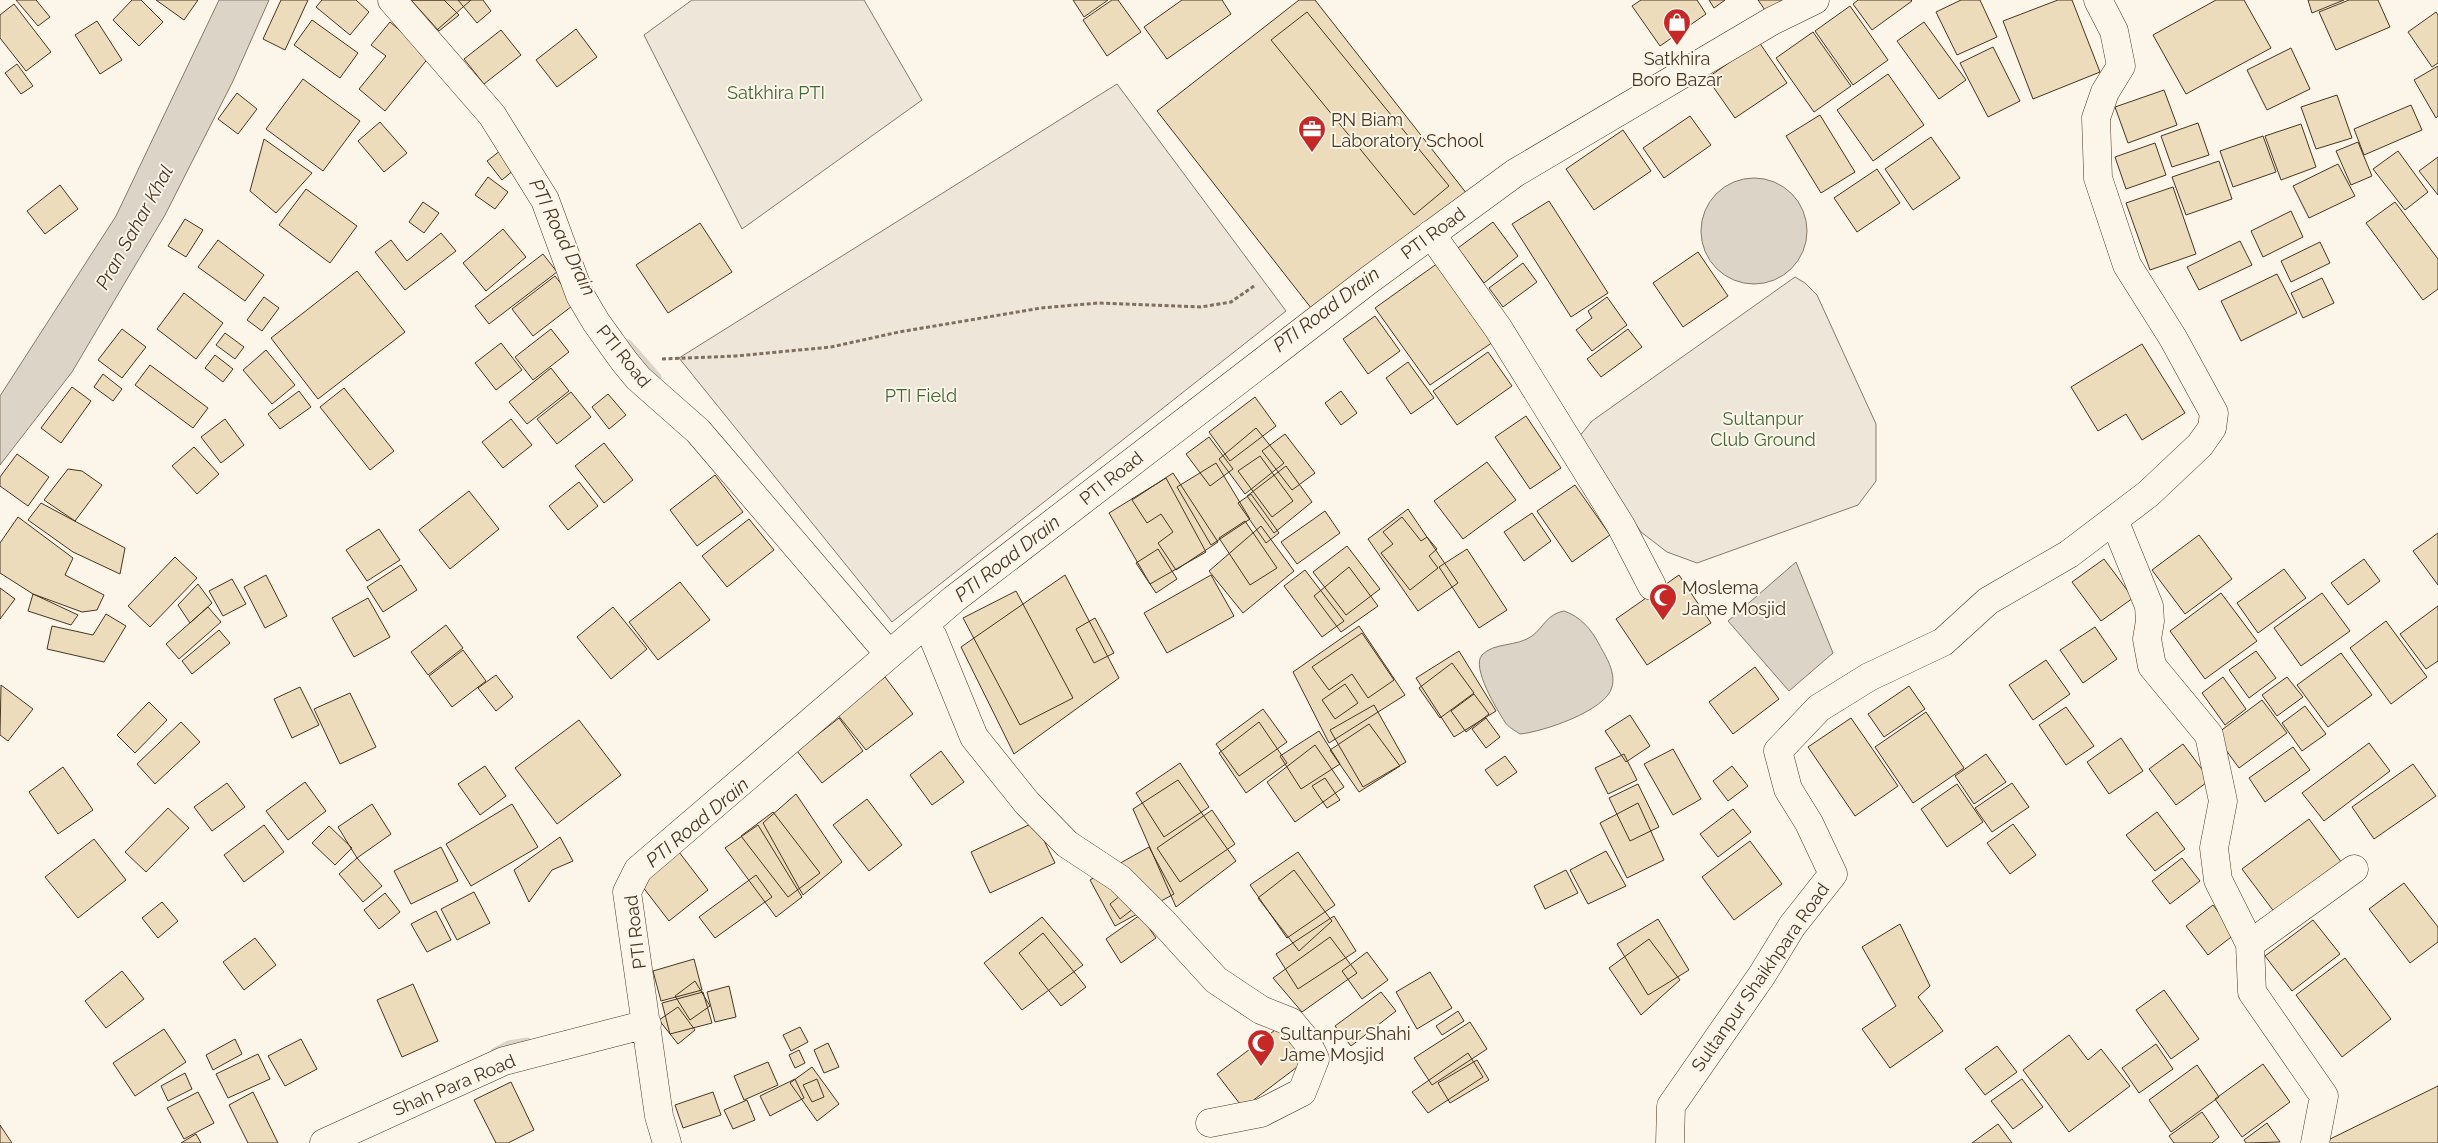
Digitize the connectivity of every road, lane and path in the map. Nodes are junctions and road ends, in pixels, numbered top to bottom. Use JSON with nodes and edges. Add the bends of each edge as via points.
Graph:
{"nodes":[{"id":1,"x":392,"y":0,"type":"edge"},
{"id":2,"x":1815,"y":0,"type":"edge"},
{"id":3,"x":2098,"y":0,"type":"edge"},
{"id":4,"x":1431,"y":234,"type":"junction"},
{"id":5,"x":1254,"y":286,"type":"dead end"},
{"id":6,"x":624,"y":361,"type":"junction"},
{"id":7,"x":2114,"y":520,"type":"junction"},
{"id":8,"x":1652,"y":586,"type":"dead end"},
{"id":9,"x":924,"y":625,"type":"junction"},
{"id":10,"x":889,"y":654,"type":"junction"},
{"id":11,"x":2354,"y":870,"type":"dead end"},
{"id":12,"x":2250,"y":944,"type":"junction"},
{"id":13,"x":647,"y":1024,"type":"junction"},
{"id":14,"x":1210,"y":1123,"type":"dead end"},
{"id":15,"x":324,"y":1143,"type":"edge"},
{"id":16,"x":667,"y":1143,"type":"edge"},
{"id":17,"x":1670,"y":1143,"type":"edge"},
{"id":18,"x":2315,"y":1143,"type":"edge"}],
"edges":[{"from":1,"to":6,"type":"street","name":"PTI Road","via":[[492,115],[545,200],[580,295]]},
{"from":2,"to":4,"type":"street","name":"PTI Road","via":[[1772,21],[1515,173]]},
{"from":3,"to":7,"type":"street","name":"Sultanpur Shaikhpara Road","via":[[2114,31],[2121,66],[2105,92],[2096,118],[2098,178],[2127,265],[2173,338],[2214,413],[2212,428],[2200,445],[2148,494]]},
{"from":4,"to":8,"type":"street","via":[[1498,328],[1621,526]]},
{"from":4,"to":9,"type":"street","name":"PTI Road"},
{"from":5,"to":6,"type":"path","via":[[1231,302],[1201,307],[1069,305],[908,330],[832,348]]},
{"from":6,"to":10,"type":"street","name":"PTI Road","via":[[638,378],[698,431]]},
{"from":7,"to":12,"type":"street","via":[[2149,606],[2147,639],[2152,666],[2209,735],[2223,801],[2214,848],[2218,880]]},
{"from":7,"to":17,"type":"street","name":"Sultanpur Shaikhpara Road","via":[[2069,554],[1988,601],[1943,642],[1869,677],[1819,708],[1778,751],[1788,790],[1810,823],[1833,874],[1792,926],[1671,1106]]},
{"from":9,"to":10,"type":"street","name":"PTI Road"},
{"from":9,"to":14,"type":"street","via":[[933,638],[974,737],[1027,803],[1067,844],[1120,879],[1216,980],[1261,1010],[1291,1022],[1306,1040],[1315,1059],[1302,1092],[1261,1113]]},
{"from":10,"to":13,"type":"street","name":"PTI Road","via":[[638,870],[627,892]]},
{"from":11,"to":12,"type":"street"},
{"from":12,"to":18,"type":"street","via":[[2252,992],[2324,1096]]},
{"from":13,"to":15,"type":"street","name":"Shah Para Road","via":[[504,1060]]},
{"from":13,"to":16,"type":"street","name":"PTI Road"}]}
